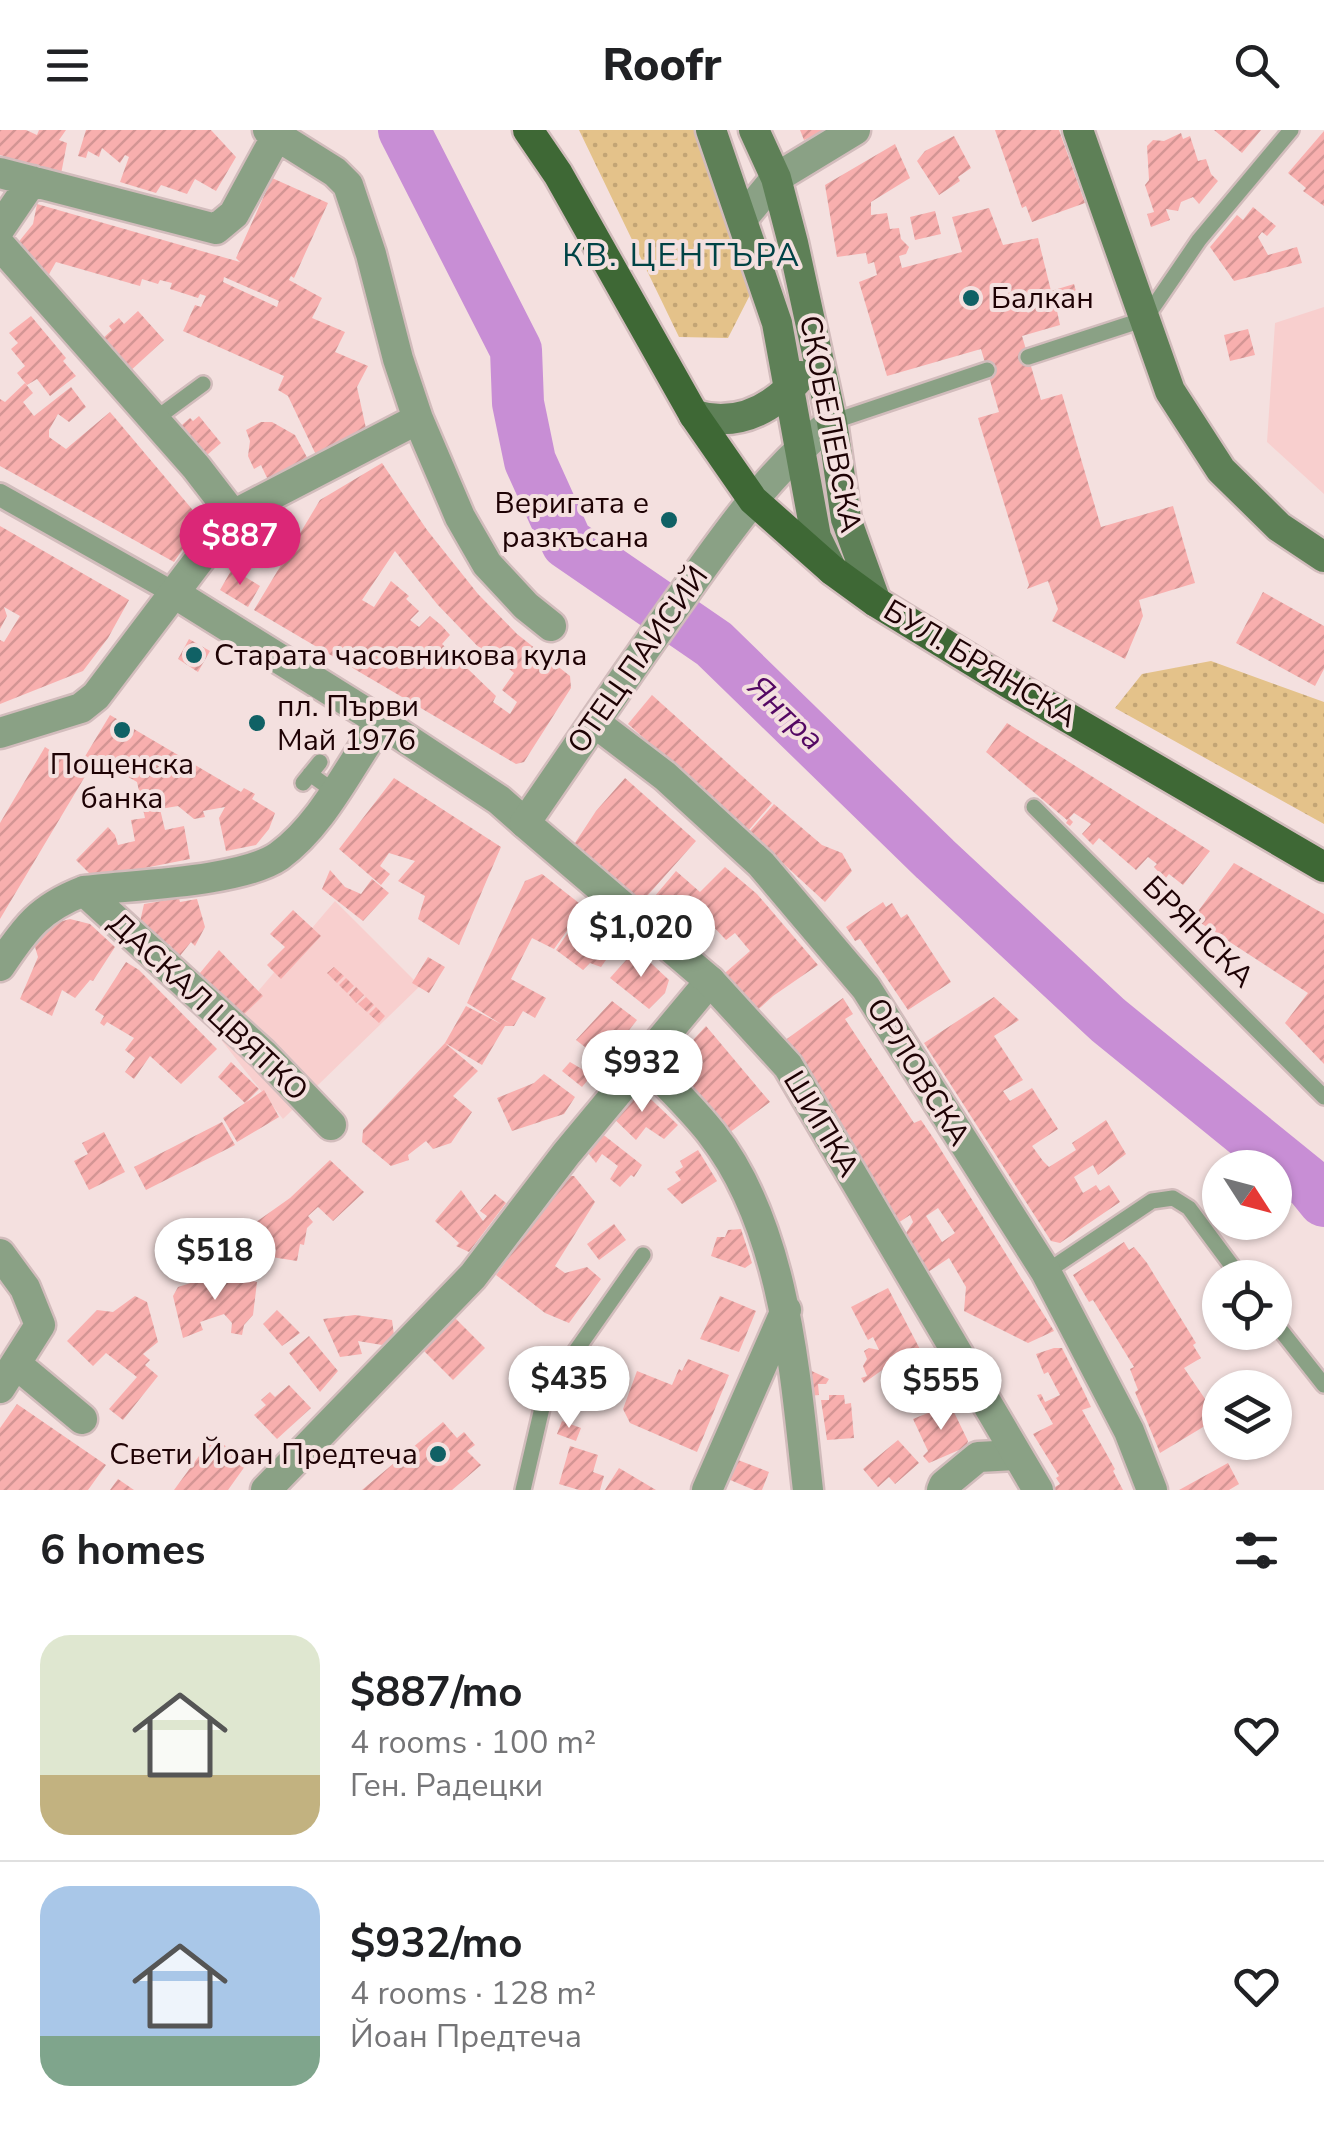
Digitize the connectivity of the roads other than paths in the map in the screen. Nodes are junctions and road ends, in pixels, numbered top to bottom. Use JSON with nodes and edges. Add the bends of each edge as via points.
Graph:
{"nodes":[{"id":1,"x":528,"y":130,"type":"edge"},
{"id":2,"x":711,"y":130,"type":"edge"},
{"id":3,"x":754,"y":130,"type":"edge"},
{"id":4,"x":855,"y":130,"type":"edge"},
{"id":5,"x":1078,"y":130,"type":"edge"},
{"id":6,"x":1290,"y":130,"type":"edge"},
{"id":7,"x":272,"y":134,"type":"edge"},
{"id":8,"x":0,"y":173,"type":"edge"},
{"id":9,"x":776,"y":178,"type":"junction"},
{"id":10,"x":32,"y":181,"type":"junction"},
{"id":11,"x":742,"y":219,"type":"junction"},
{"id":12,"x":0,"y":228,"type":"edge"},
{"id":13,"x":0,"y":245,"type":"edge"},
{"id":14,"x":1145,"y":318,"type":"junction"},
{"id":15,"x":817,"y":352,"type":"junction"},
{"id":16,"x":1028,"y":357,"type":"dead end"},
{"id":17,"x":987,"y":370,"type":"dead end"},
{"id":18,"x":203,"y":384,"type":"dead end"},
{"id":19,"x":790,"y":388,"type":"junction"},
{"id":20,"x":691,"y":408,"type":"junction"},
{"id":21,"x":418,"y":419,"type":"junction"},
{"id":22,"x":154,"y":420,"type":"junction"},
{"id":23,"x":832,"y":422,"type":"junction"},
{"id":24,"x":801,"y":446,"type":"junction"},
{"id":25,"x":0,"y":495,"type":"edge"},
{"id":26,"x":753,"y":500,"type":"junction"},
{"id":27,"x":233,"y":515,"type":"junction"},
{"id":28,"x":1324,"y":557,"type":"edge"},
{"id":29,"x":832,"y":570,"type":"junction"},
{"id":30,"x":174,"y":593,"type":"junction"},
{"id":31,"x":876,"y":602,"type":"junction"},
{"id":32,"x":551,"y":626,"type":"dead end"},
{"id":33,"x":381,"y":722,"type":"junction"},
{"id":34,"x":594,"y":722,"type":"junction"},
{"id":35,"x":4,"y":727,"type":"edge"},
{"id":36,"x":1034,"y":807,"type":"dead end"},
{"id":37,"x":525,"y":823,"type":"junction"},
{"id":38,"x":1324,"y":867,"type":"edge"},
{"id":39,"x":84,"y":891,"type":"junction"},
{"id":40,"x":0,"y":966,"type":"edge"},
{"id":41,"x":710,"y":980,"type":"junction"},
{"id":42,"x":645,"y":1061,"type":"junction"},
{"id":43,"x":1324,"y":1097,"type":"edge"},
{"id":44,"x":331,"y":1124,"type":"dead end"},
{"id":45,"x":0,"y":1254,"type":"edge"},
{"id":46,"x":643,"y":1255,"type":"dead end"},
{"id":47,"x":1228,"y":1260,"type":"edge"},
{"id":48,"x":1046,"y":1272,"type":"junction"},
{"id":49,"x":786,"y":1310,"type":"junction"},
{"id":50,"x":1292,"y":1345,"type":"edge"},
{"id":51,"x":8,"y":1376,"type":"edge"},
{"id":52,"x":1324,"y":1385,"type":"edge"},
{"id":53,"x":82,"y":1419,"type":"dead end"},
{"id":54,"x":1015,"y":1455,"type":"junction"},
{"id":55,"x":266,"y":1490,"type":"edge"},
{"id":56,"x":523,"y":1490,"type":"edge"},
{"id":57,"x":706,"y":1490,"type":"edge"},
{"id":58,"x":808,"y":1490,"type":"edge"},
{"id":59,"x":942,"y":1490,"type":"edge"},
{"id":60,"x":1038,"y":1490,"type":"edge"},
{"id":61,"x":1152,"y":1490,"type":"edge"}],
"edges":[{"from":1,"to":20,"type":"main road","name":"БУЛ. БРЯНСКА"},
{"from":2,"to":11,"type":"main road","name":"СКОБЕЛЕВСКА"},
{"from":3,"to":9,"type":"main road","name":"СКОБЕЛЕВСКА"},
{"from":4,"to":9,"type":"street"},
{"from":5,"to":14,"type":"main road"},
{"from":6,"to":14,"type":"lane"},
{"from":7,"to":10,"type":"street","via":[[234,214],[216,229]]},
{"from":7,"to":21,"type":"street","via":[[348,185]]},
{"from":8,"to":10,"type":"street"},
{"from":9,"to":11,"type":"street"},
{"from":9,"to":15,"type":"main road","name":"СКОБЕЛЕВСКА"},
{"from":10,"to":12,"type":"street"},
{"from":11,"to":19,"type":"main road","name":"СКОБЕЛЕВСКА","via":[[771,300]]},
{"from":13,"to":22,"type":"street"},
{"from":14,"to":16,"type":"lane"},
{"from":14,"to":28,"type":"main road","via":[[1170,391],[1221,470],[1279,528]]},
{"from":15,"to":19,"type":"main road"},
{"from":15,"to":23,"type":"main road","name":"СКОБЕЛЕВСКА"},
{"from":17,"to":23,"type":"lane"},
{"from":18,"to":22,"type":"lane"},
{"from":19,"to":20,"type":"main road","via":[[750,416],[718,420]]},
{"from":19,"to":24,"type":"main road","name":"СКОБЕЛЕВСКА"},
{"from":20,"to":26,"type":"main road","name":"БУЛ. БРЯНСКА"},
{"from":21,"to":27,"type":"street"},
{"from":21,"to":32,"type":"street","via":[[473,542],[506,585]]},
{"from":22,"to":27,"type":"street"},
{"from":23,"to":24,"type":"street","name":"ОТЕЦ ПАИСИЙ"},
{"from":23,"to":31,"type":"main road","name":"СКОБЕЛЕВСКА","via":[[846,519]]},
{"from":24,"to":26,"type":"street","name":"ОТЕЦ ПАИСИЙ"},
{"from":24,"to":29,"type":"main road","name":"СКОБЕЛЕВСКА","via":[[816,538]]},
{"from":25,"to":30,"type":"street"},
{"from":26,"to":29,"type":"main road","name":"БУЛ. БРЯНСКА"},
{"from":26,"to":34,"type":"street","name":"ОТЕЦ ПАИСИЙ"},
{"from":27,"to":30,"type":"street"},
{"from":29,"to":31,"type":"main road","name":"БУЛ. БРЯНСКА"},
{"from":30,"to":33,"type":"street","name":"ШИПКА"},
{"from":30,"to":35,"type":"street","via":[[81,708]]},
{"from":31,"to":38,"type":"main road","name":"БУЛ. БРЯНСКА"},
{"from":33,"to":37,"type":"street","name":"ШИПКА"},
{"from":33,"to":39,"type":"street","via":[[317,778],[303,833],[279,856],[250,870]]},
{"from":34,"to":37,"type":"street","name":"ОТЕЦ ПАИСИЙ"},
{"from":34,"to":48,"type":"street","name":"ОРЛОВСКА","via":[[761,864],[855,974]]},
{"from":36,"to":43,"type":"lane","name":"БРЯНСКА"},
{"from":37,"to":41,"type":"street","name":"ШИПКА"},
{"from":39,"to":40,"type":"street","via":[[27,925]]},
{"from":39,"to":44,"type":"street","name":"ДАСКАЛ ЦВЯТКО"},
{"from":41,"to":42,"type":"street"},
{"from":41,"to":54,"type":"street","name":"ШИПКА","via":[[788,1066]]},
{"from":42,"to":49,"type":"street","via":[[714,1136],[752,1203]]},
{"from":42,"to":55,"type":"street","via":[[464,1286]]},
{"from":45,"to":51,"type":"street","via":[[25,1288],[40,1326]]},
{"from":46,"to":56,"type":"lane","via":[[545,1395]]},
{"from":47,"to":48,"type":"lane","via":[[1189,1208],[1173,1198],[1152,1201]]},
{"from":48,"to":61,"type":"street","name":"ОРЛОВСКА"},
{"from":49,"to":57,"type":"street"},
{"from":49,"to":58,"type":"street"},
{"from":50,"to":52,"type":"lane"},
{"from":51,"to":53,"type":"street"},
{"from":54,"to":59,"type":"street","via":[[978,1457]]},
{"from":54,"to":60,"type":"street","name":"ШИПКА"}]}
